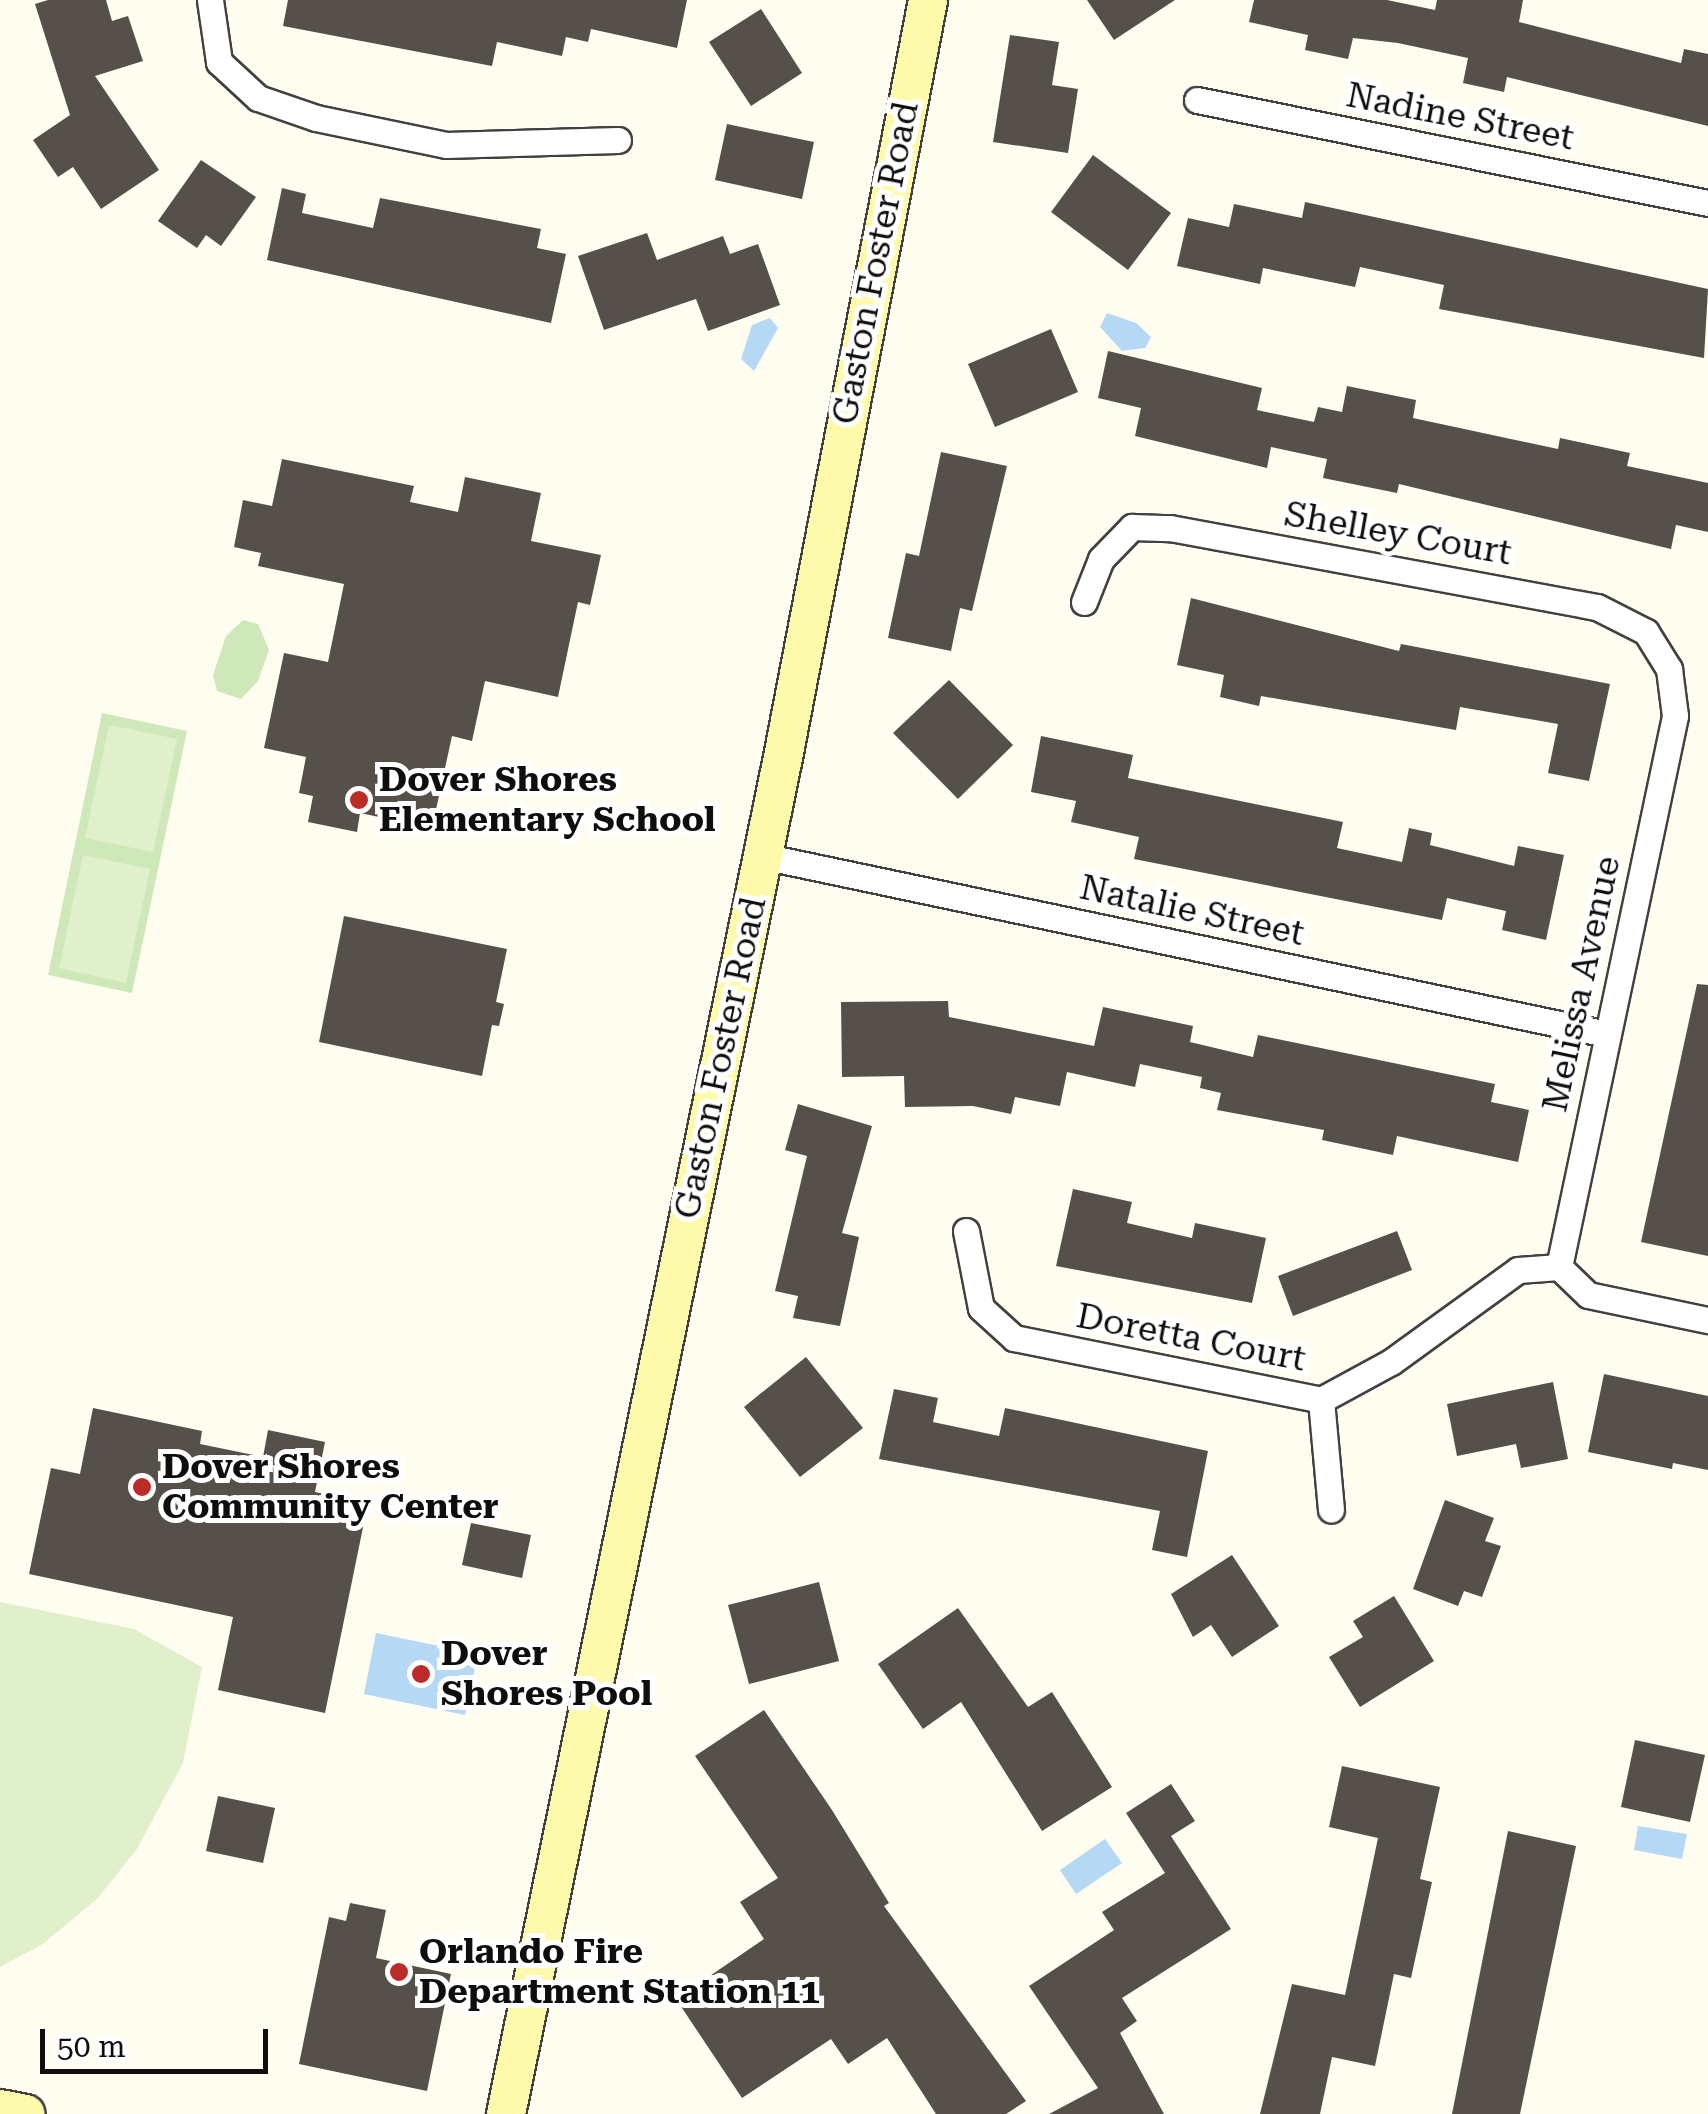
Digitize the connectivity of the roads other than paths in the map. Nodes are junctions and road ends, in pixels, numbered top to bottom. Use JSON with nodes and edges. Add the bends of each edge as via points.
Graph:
{"nodes":[{"id":1,"x":210,"y":0,"type":"edge"},
{"id":2,"x":928,"y":0,"type":"edge"},
{"id":3,"x":1197,"y":100,"type":"dead end"},
{"id":4,"x":618,"y":140,"type":"dead end"},
{"id":5,"x":1708,"y":202,"type":"edge"},
{"id":6,"x":1084,"y":602,"type":"dead end"},
{"id":7,"x":1675,"y":716,"type":"joint"},
{"id":8,"x":762,"y":856,"type":"junction"},
{"id":9,"x":1607,"y":1034,"type":"junction"},
{"id":10,"x":966,"y":1231,"type":"dead end"},
{"id":11,"x":1558,"y":1267,"type":"junction"},
{"id":12,"x":1708,"y":1320,"type":"edge"},
{"id":13,"x":1321,"y":1400,"type":"junction"},
{"id":14,"x":1331,"y":1510,"type":"dead end"},
{"id":15,"x":0,"y":2109,"type":"edge"},
{"id":16,"x":26,"y":2114,"type":"edge"},
{"id":17,"x":506,"y":2114,"type":"edge"}],
"edges":[{"from":1,"to":4,"type":"street","via":[[219,62],[258,98],[316,118],[446,146]]},
{"from":2,"to":8,"type":"street","name":"Gaston Foster Road"},
{"from":3,"to":5,"type":"street","name":"Nadine Street"},
{"from":6,"to":7,"type":"street","name":"Shelley Court","via":[[1101,559],[1132,527],[1170,528],[1597,606],[1646,632],[1670,669]]},
{"from":7,"to":9,"type":"street","name":"Melissa Avenue"},
{"from":8,"to":9,"type":"street","name":"Natalie Street"},
{"from":8,"to":17,"type":"street","name":"Gaston Foster Road"},
{"from":9,"to":11,"type":"street","name":"Melissa Avenue"},
{"from":10,"to":13,"type":"street","name":"Doretta Court","via":[[981,1308],[1014,1338]]},
{"from":11,"to":12,"type":"street","via":[[1588,1295]]},
{"from":11,"to":13,"type":"street","name":"Doretta Court","via":[[1518,1270],[1390,1362]]},
{"from":13,"to":14,"type":"street"},
{"from":15,"to":16,"type":"street"}]}
